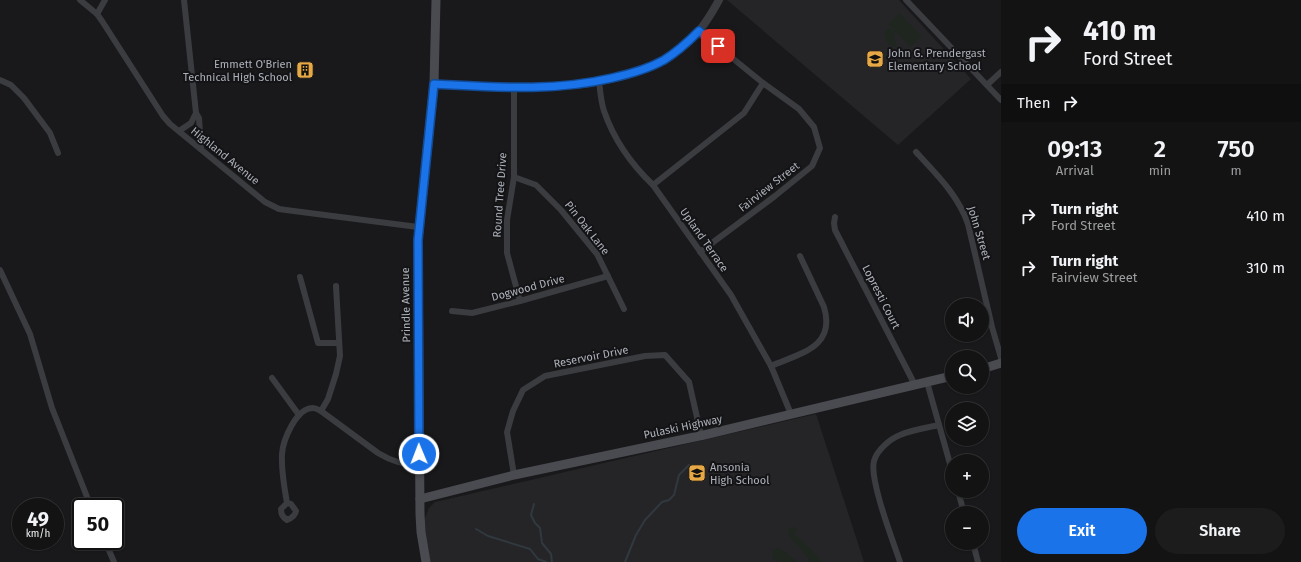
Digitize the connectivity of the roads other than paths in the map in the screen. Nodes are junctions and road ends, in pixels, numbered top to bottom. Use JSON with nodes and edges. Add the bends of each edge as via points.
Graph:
{"nodes":[{"id":1,"x":80,"y":0,"type":"edge"},
{"id":2,"x":105,"y":0,"type":"edge"},
{"id":3,"x":184,"y":0,"type":"edge"},
{"id":4,"x":436,"y":0,"type":"edge"},
{"id":5,"x":719,"y":0,"type":"edge"},
{"id":6,"x":906,"y":0,"type":"edge"},
{"id":7,"x":97,"y":14,"type":"junction"},
{"id":8,"x":699,"y":31,"type":"junction"},
{"id":9,"x":1001,"y":72,"type":"edge"},
{"id":10,"x":0,"y":80,"type":"edge"},
{"id":11,"x":599,"y":81,"type":"junction"},
{"id":12,"x":763,"y":83,"type":"junction"},
{"id":13,"x":434,"y":84,"type":"junction"},
{"id":14,"x":987,"y":84,"type":"junction"},
{"id":15,"x":514,"y":88,"type":"junction"},
{"id":16,"x":1001,"y":100,"type":"edge"},
{"id":17,"x":196,"y":113,"type":"junction"},
{"id":18,"x":179,"y":131,"type":"junction"},
{"id":19,"x":201,"y":149,"type":"junction"},
{"id":20,"x":916,"y":152,"type":"dead end"},
{"id":21,"x":58,"y":153,"type":"dead end"},
{"id":22,"x":514,"y":177,"type":"junction"},
{"id":23,"x":653,"y":185,"type":"junction"},
{"id":24,"x":835,"y":217,"type":"dead end"},
{"id":25,"x":418,"y":227,"type":"junction"},
{"id":26,"x":700,"y":252,"type":"junction"},
{"id":27,"x":800,"y":256,"type":"dead end"},
{"id":28,"x":0,"y":270,"type":"edge"},
{"id":29,"x":608,"y":276,"type":"junction"},
{"id":30,"x":300,"y":277,"type":"dead end"},
{"id":31,"x":336,"y":286,"type":"dead end"},
{"id":32,"x":520,"y":301,"type":"junction"},
{"id":33,"x":624,"y":309,"type":"dead end"},
{"id":34,"x":452,"y":312,"type":"dead end"},
{"id":35,"x":339,"y":343,"type":"junction"},
{"id":36,"x":1001,"y":358,"type":"edge"},
{"id":37,"x":1001,"y":363,"type":"edge"},
{"id":38,"x":771,"y":366,"type":"junction"},
{"id":39,"x":989,"y":366,"type":"edge"},
{"id":40,"x":272,"y":378,"type":"dead end"},
{"id":41,"x":945,"y":378,"type":"edge"},
{"id":42,"x":927,"y":382,"type":"junction"},
{"id":43,"x":915,"y":385,"type":"junction"},
{"id":44,"x":321,"y":411,"type":"junction"},
{"id":45,"x":791,"y":414,"type":"junction"},
{"id":46,"x":299,"y":415,"type":"junction"},
{"id":47,"x":939,"y":425,"type":"junction"},
{"id":48,"x":701,"y":435,"type":"junction"},
{"id":49,"x":947,"y":454,"type":"edge"},
{"id":50,"x":419,"y":465,"type":"junction"},
{"id":51,"x":514,"y":475,"type":"junction"},
{"id":52,"x":87,"y":498,"type":"edge"},
{"id":53,"x":420,"y":499,"type":"junction"},
{"id":54,"x":287,"y":503,"type":"dead end"},
{"id":55,"x":109,"y":550,"type":"edge"},
{"id":56,"x":975,"y":550,"type":"edge"},
{"id":57,"x":114,"y":562,"type":"edge"},
{"id":58,"x":426,"y":562,"type":"edge"},
{"id":59,"x":900,"y":562,"type":"edge"},
{"id":60,"x":978,"y":562,"type":"edge"}],
"edges":[{"from":1,"to":7,"type":"street","name":"Highland Avenue"},
{"from":2,"to":7,"type":"street"},
{"from":3,"to":17,"type":"street"},
{"from":4,"to":13,"type":"main road","name":"Prindle Avenue"},
{"from":5,"to":8,"type":"street"},
{"from":6,"to":14,"type":"street"},
{"from":7,"to":18,"type":"street","name":"Highland Avenue","via":[[158,109]]},
{"from":8,"to":11,"type":"street","via":[[676,52],[648,67]]},
{"from":8,"to":12,"type":"street","name":"Fairview Street"},
{"from":9,"to":14,"type":"street"},
{"from":10,"to":21,"type":"street","via":[[12,85],[24,98],[50,133]]},
{"from":11,"to":15,"type":"street","via":[[554,87]]},
{"from":11,"to":23,"type":"street","name":"Upland Terrace","via":[[604,110],[624,153]]},
{"from":12,"to":23,"type":"street","via":[[744,113]]},
{"from":12,"to":26,"type":"street","name":"Fairview Street","via":[[799,109],[814,126],[820,148],[812,166]]},
{"from":13,"to":15,"type":"street"},
{"from":13,"to":25,"type":"main road","name":"Prindle Avenue"},
{"from":14,"to":16,"type":"street"},
{"from":15,"to":22,"type":"street","name":"Round Tree Drive"},
{"from":17,"to":18,"type":"street","via":[[191,123]]},
{"from":17,"to":19,"type":"street","via":[[199,118]]},
{"from":18,"to":19,"type":"street","name":"Highland Avenue"},
{"from":19,"to":25,"type":"street","name":"Highland Avenue","via":[[265,202],[279,208],[352,220]]},
{"from":20,"to":36,"type":"street","name":"John Street","via":[[948,187],[964,213]]},
{"from":22,"to":29,"type":"street","name":"Pin Oak Lane","via":[[536,184],[561,210],[598,254]]},
{"from":22,"to":32,"type":"street","name":"Round Tree Drive","via":[[507,220],[507,253]]},
{"from":23,"to":26,"type":"street","name":"Upland Terrace"},
{"from":24,"to":43,"type":"street","name":"Lopresti Court","via":[[835,230]]},
{"from":25,"to":50,"type":"main road","name":"Prindle Avenue"},
{"from":26,"to":38,"type":"street","name":"Upland Terrace","via":[[732,295]]},
{"from":27,"to":38,"type":"street","via":[[824,307],[827,316],[826,333],[810,349]]},
{"from":28,"to":52,"type":"street","via":[[30,334],[52,408]]},
{"from":29,"to":32,"type":"street","name":"Dogwood Drive"},
{"from":29,"to":33,"type":"street","name":"Pin Oak Lane"},
{"from":30,"to":35,"type":"street","via":[[318,343]]},
{"from":31,"to":35,"type":"street"},
{"from":32,"to":34,"type":"street","name":"Dogwood Drive","via":[[472,312]]},
{"from":35,"to":44,"type":"street","via":[[340,356],[336,374]]},
{"from":37,"to":39,"type":"main road"},
{"from":38,"to":45,"type":"street","name":"Upland Terrace"},
{"from":40,"to":46,"type":"street"},
{"from":41,"to":42,"type":"main road","name":"Pulaski Highway"},
{"from":42,"to":43,"type":"main road","name":"Pulaski Highway"},
{"from":42,"to":47,"type":"street"},
{"from":43,"to":45,"type":"main road","name":"Pulaski Highway"},
{"from":44,"to":46,"type":"street","via":[[308,409]]},
{"from":44,"to":50,"type":"street","via":[[378,453],[396,462]]},
{"from":45,"to":48,"type":"main road","name":"Pulaski Highway"},
{"from":46,"to":54,"type":"street","via":[[282,451]]},
{"from":47,"to":49,"type":"street"},
{"from":47,"to":59,"type":"street","via":[[900,435],[888,443],[874,461],[875,482]]},
{"from":48,"to":51,"type":"main road","name":"Pulaski Highway"},
{"from":48,"to":51,"type":"street","name":"Reservoir Drive","via":[[689,382],[666,355],[645,356],[545,376],[523,390],[513,411],[507,432]]},
{"from":50,"to":53,"type":"main road","name":"Prindle Avenue"},
{"from":51,"to":53,"type":"main road","name":"Pulaski Highway"},
{"from":53,"to":58,"type":"main road","name":"Prindle Avenue","via":[[421,532]]},
{"from":55,"to":57,"type":"street"},
{"from":56,"to":60,"type":"street"}]}
